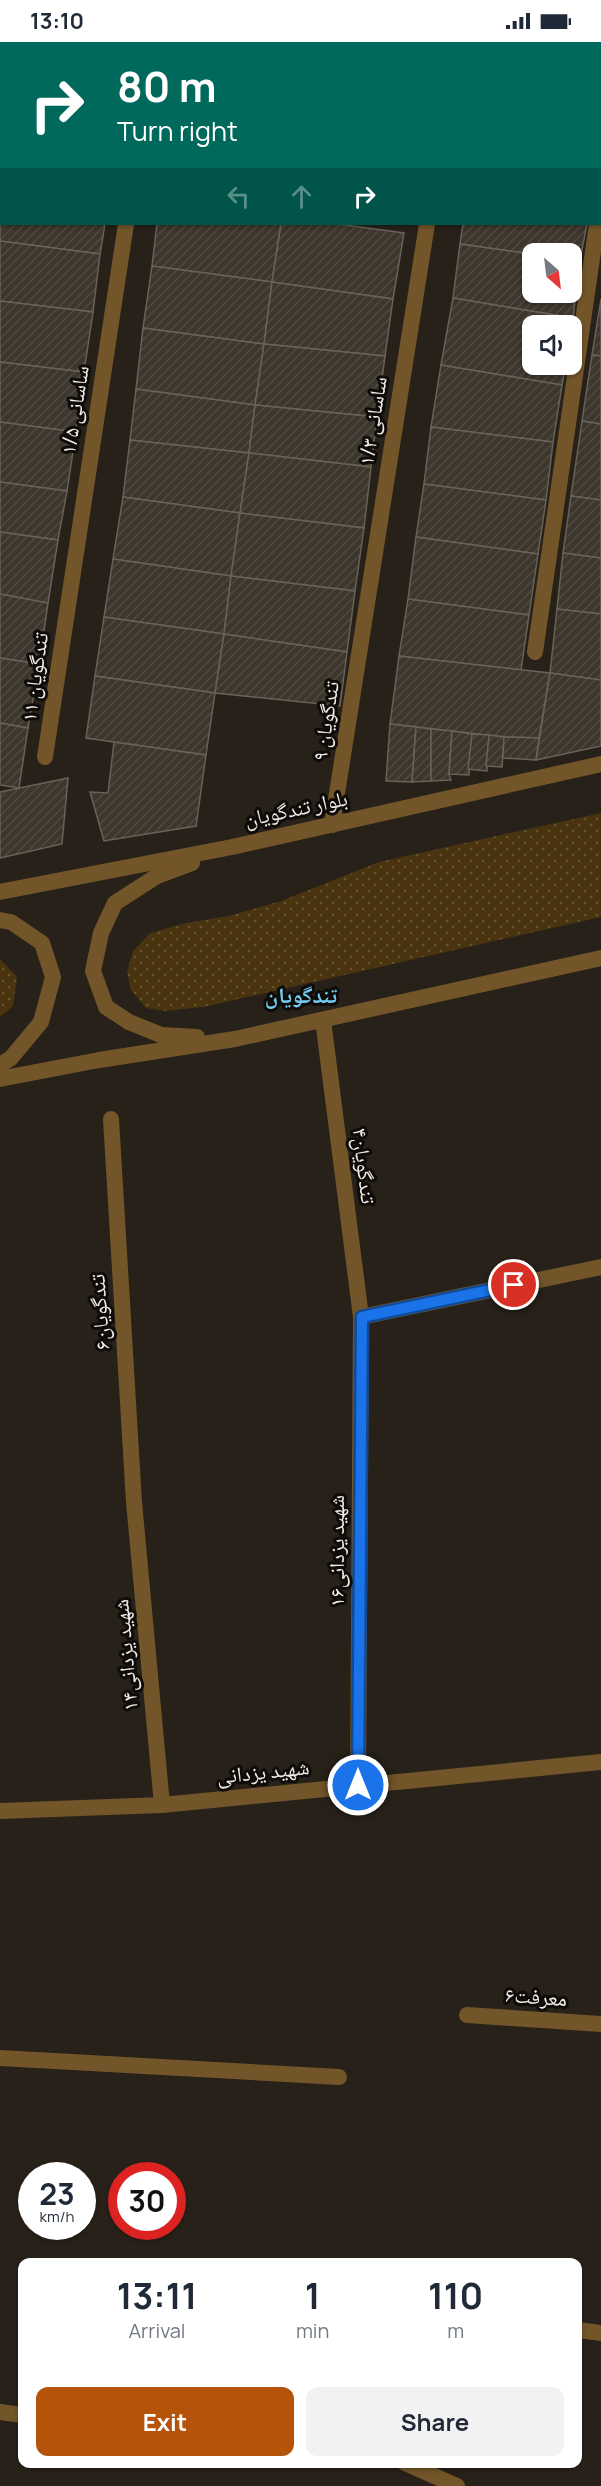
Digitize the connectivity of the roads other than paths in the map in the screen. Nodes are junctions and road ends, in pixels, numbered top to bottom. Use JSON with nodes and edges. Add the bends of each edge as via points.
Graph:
{"nodes":[{"id":1,"x":126,"y":225,"type":"edge"},
{"id":2,"x":427,"y":225,"type":"edge"},
{"id":3,"x":597,"y":225,"type":"edge"},
{"id":4,"x":596,"y":256,"type":"edge"},
{"id":5,"x":68,"y":603,"type":"joint"},
{"id":6,"x":364,"y":625,"type":"joint"},
{"id":7,"x":536,"y":652,"type":"dead end"},
{"id":8,"x":45,"y":757,"type":"dead end"},
{"id":9,"x":601,"y":764,"type":"edge"},
{"id":10,"x":332,"y":825,"type":"junction"},
{"id":11,"x":232,"y":847,"type":"junction"},
{"id":12,"x":0,"y":892,"type":"edge"},
{"id":13,"x":0,"y":920,"type":"edge"},
{"id":14,"x":601,"y":958,"type":"edge"},
{"id":15,"x":323,"y":1020,"type":"junction"},
{"id":16,"x":235,"y":1038,"type":"junction"},
{"id":17,"x":0,"y":1065,"type":"edge"},
{"id":18,"x":0,"y":1079,"type":"edge"},
{"id":19,"x":111,"y":1119,"type":"dead end"},
{"id":20,"x":601,"y":1267,"type":"edge"},
{"id":21,"x":362,"y":1317,"type":"junction"},
{"id":22,"x":134,"y":1502,"type":"joint"},
{"id":23,"x":601,"y":1762,"type":"edge"},
{"id":24,"x":358,"y":1785,"type":"junction"},
{"id":25,"x":162,"y":1805,"type":"junction"},
{"id":26,"x":0,"y":1811,"type":"edge"},
{"id":27,"x":467,"y":2015,"type":"dead end"},
{"id":28,"x":601,"y":2024,"type":"edge"},
{"id":29,"x":0,"y":2058,"type":"edge"},
{"id":30,"x":339,"y":2077,"type":"dead end"},
{"id":31,"x":582,"y":2330,"type":"edge"},
{"id":32,"x":601,"y":2332,"type":"edge"},
{"id":33,"x":0,"y":2412,"type":"edge"},
{"id":34,"x":18,"y":2414,"type":"edge"},
{"id":35,"x":417,"y":2468,"type":"edge"},
{"id":36,"x":458,"y":2486,"type":"edge"}],
"edges":[{"from":1,"to":5,"type":"street","name":"۱/۵ ساسانی"},
{"from":2,"to":6,"type":"street","name":"۱/۳ ساسانی"},
{"from":3,"to":4,"type":"street"},
{"from":4,"to":7,"type":"street"},
{"from":5,"to":8,"type":"street","name":"۱۱ تندگویان"},
{"from":6,"to":10,"type":"street","name":"۹ تندگویان"},
{"from":9,"to":10,"type":"street","name":"بلوار تندگویان"},
{"from":10,"to":11,"type":"street","name":"بلوار تندگویان"},
{"from":11,"to":12,"type":"street","name":"بلوار تندگویان"},
{"from":11,"to":16,"type":"street","via":[[157,876],[116,903],[101,933],[93,971],[106,1007],[129,1022],[161,1035]]},
{"from":13,"to":17,"type":"street","via":[[11,922],[42,943],[53,977],[41,1022],[11,1058]]},
{"from":14,"to":15,"type":"street"},
{"from":15,"to":16,"type":"street"},
{"from":15,"to":21,"type":"street","name":"تندگویان۴"},
{"from":16,"to":18,"type":"street"},
{"from":19,"to":22,"type":"street","name":"۶تندگویان"},
{"from":20,"to":21,"type":"street"},
{"from":21,"to":24,"type":"street","name":"شهید یزدانی۱۶"},
{"from":22,"to":25,"type":"street","name":"شهید یزدانی۱۴"},
{"from":23,"to":24,"type":"street","name":"شهید یزدانی"},
{"from":24,"to":25,"type":"street","name":"شهید یزدانی"},
{"from":25,"to":26,"type":"street","name":"شهید یزدانی"},
{"from":27,"to":28,"type":"street","name":"معرفت۶"},
{"from":29,"to":30,"type":"street"},
{"from":31,"to":32,"type":"street"},
{"from":33,"to":34,"type":"street"},
{"from":35,"to":36,"type":"street"}]}
